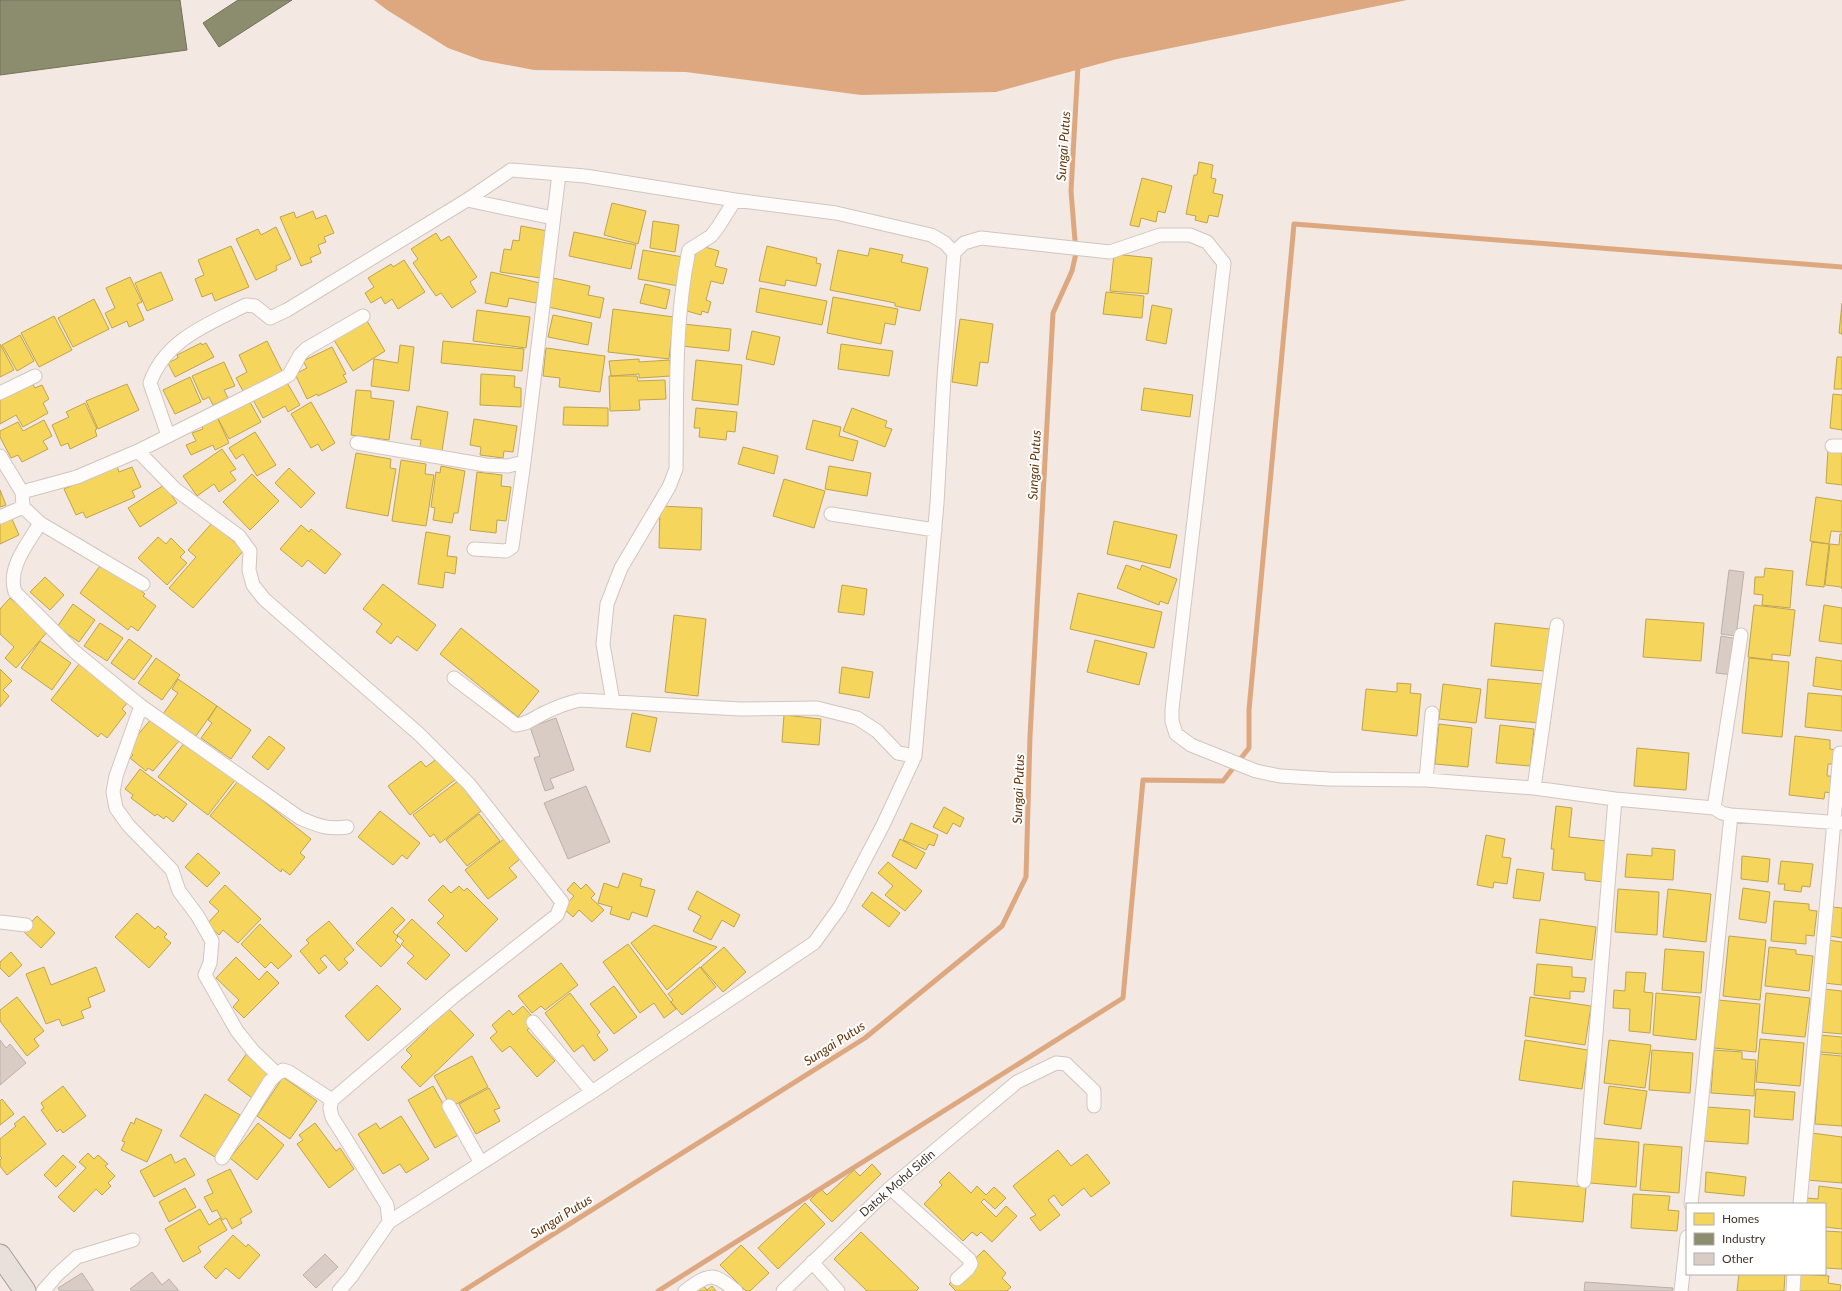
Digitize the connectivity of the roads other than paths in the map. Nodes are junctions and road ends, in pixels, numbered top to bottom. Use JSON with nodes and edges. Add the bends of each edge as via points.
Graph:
{"nodes":[{"id":1,"x":559,"y":174,"type":"junction"},
{"id":2,"x":468,"y":200,"type":"junction"},
{"id":3,"x":735,"y":200,"type":"junction"},
{"id":4,"x":553,"y":218,"type":"junction"},
{"id":5,"x":954,"y":253,"type":"junction"},
{"id":6,"x":364,"y":316,"type":"dead end"},
{"id":7,"x":35,"y":376,"type":"dead end"},
{"id":8,"x":0,"y":393,"type":"edge"},
{"id":9,"x":168,"y":434,"type":"junction"},
{"id":10,"x":357,"y":443,"type":"dead end"},
{"id":11,"x":138,"y":451,"type":"junction"},
{"id":12,"x":0,"y":456,"type":"edge"},
{"id":13,"x":524,"y":462,"type":"junction"},
{"id":14,"x":22,"y":492,"type":"junction"},
{"id":15,"x":23,"y":507,"type":"junction"},
{"id":16,"x":831,"y":514,"type":"dead end"},
{"id":17,"x":0,"y":517,"type":"edge"},
{"id":18,"x":40,"y":523,"type":"junction"},
{"id":19,"x":935,"y":530,"type":"junction"},
{"id":20,"x":474,"y":549,"type":"dead end"},
{"id":21,"x":142,"y":584,"type":"dead end"},
{"id":22,"x":1557,"y":625,"type":"dead end"},
{"id":23,"x":1741,"y":635,"type":"dead end"},
{"id":24,"x":454,"y":678,"type":"dead end"},
{"id":25,"x":613,"y":702,"type":"junction"},
{"id":26,"x":141,"y":706,"type":"junction"},
{"id":27,"x":1432,"y":713,"type":"dead end"},
{"id":28,"x":1840,"y":753,"type":"dead end"},
{"id":29,"x":915,"y":756,"type":"junction"},
{"id":30,"x":1426,"y":780,"type":"junction"},
{"id":31,"x":1534,"y":788,"type":"junction"},
{"id":32,"x":1615,"y":799,"type":"junction"},
{"id":33,"x":1714,"y":808,"type":"junction"},
{"id":34,"x":1731,"y":815,"type":"junction"},
{"id":35,"x":1838,"y":822,"type":"edge"},
{"id":36,"x":346,"y":828,"type":"dead end"},
{"id":37,"x":0,"y":922,"type":"edge"},
{"id":38,"x":26,"y":925,"type":"dead end"},
{"id":39,"x":533,"y":1022,"type":"dead end"},
{"id":40,"x":277,"y":1074,"type":"junction"},
{"id":41,"x":592,"y":1092,"type":"junction"},
{"id":42,"x":332,"y":1100,"type":"junction"},
{"id":43,"x":449,"y":1106,"type":"dead end"},
{"id":44,"x":1094,"y":1106,"type":"dead end"},
{"id":45,"x":222,"y":1158,"type":"dead end"},
{"id":46,"x":481,"y":1163,"type":"junction"},
{"id":47,"x":1584,"y":1181,"type":"dead end"},
{"id":48,"x":890,"y":1188,"type":"junction"},
{"id":49,"x":1691,"y":1203,"type":"edge"},
{"id":50,"x":1800,"y":1203,"type":"edge"},
{"id":51,"x":389,"y":1222,"type":"junction"},
{"id":52,"x":134,"y":1240,"type":"dead end"},
{"id":53,"x":1686,"y":1246,"type":"edge"},
{"id":54,"x":0,"y":1255,"type":"edge"},
{"id":55,"x":812,"y":1262,"type":"junction"},
{"id":56,"x":1794,"y":1275,"type":"edge"},
{"id":57,"x":957,"y":1279,"type":"dead end"},
{"id":58,"x":25,"y":1291,"type":"edge"},
{"id":59,"x":43,"y":1291,"type":"edge"},
{"id":60,"x":338,"y":1291,"type":"edge"},
{"id":61,"x":685,"y":1291,"type":"edge"},
{"id":62,"x":736,"y":1291,"type":"edge"},
{"id":63,"x":783,"y":1291,"type":"edge"},
{"id":64,"x":838,"y":1291,"type":"edge"},
{"id":65,"x":1681,"y":1291,"type":"edge"},
{"id":66,"x":1793,"y":1291,"type":"edge"}],
"edges":[{"from":1,"to":2,"type":"street","via":[[511,170]]},
{"from":1,"to":3,"type":"street"},
{"from":1,"to":4,"type":"street"},
{"from":2,"to":4,"type":"street"},
{"from":2,"to":9,"type":"street","via":[[287,310],[270,318],[255,306],[246,305],[195,330],[162,359],[150,383]]},
{"from":3,"to":5,"type":"street","via":[[836,213],[931,235],[945,243]]},
{"from":3,"to":25,"type":"street","via":[[711,236],[689,250],[678,320],[676,469],[669,487],[621,568],[607,604],[603,644]]},
{"from":4,"to":13,"type":"street"},
{"from":5,"to":19,"type":"street"},
{"from":5,"to":30,"type":"street","via":[[964,243],[981,238],[1110,252],[1160,235],[1190,235],[1207,242],[1224,263],[1172,721],[1176,734],[1192,745],[1223,758],[1256,771],[1280,776]]},
{"from":6,"to":9,"type":"street","via":[[306,349],[289,375]]},
{"from":7,"to":8,"type":"street"},
{"from":9,"to":11,"type":"street"},
{"from":10,"to":13,"type":"street","via":[[486,465],[508,466]]},
{"from":11,"to":14,"type":"street","via":[[77,477]]},
{"from":11,"to":42,"type":"street","via":[[175,489],[239,536],[250,551],[249,570],[253,585],[264,599],[420,734],[470,784],[562,902],[557,914],[453,997]]},
{"from":12,"to":14,"type":"street"},
{"from":13,"to":20,"type":"street","via":[[512,547],[506,551]]},
{"from":14,"to":15,"type":"street"},
{"from":15,"to":17,"type":"street"},
{"from":15,"to":18,"type":"street"},
{"from":16,"to":19,"type":"street"},
{"from":18,"to":21,"type":"street"},
{"from":18,"to":26,"type":"street","via":[[15,570],[12,584],[15,592],[75,652]]},
{"from":19,"to":29,"type":"street"},
{"from":22,"to":31,"type":"street"},
{"from":23,"to":33,"type":"street"},
{"from":24,"to":25,"type":"street","via":[[516,725],[525,724],[568,702]]},
{"from":25,"to":29,"type":"street","via":[[740,709],[817,708],[857,718],[877,732],[898,753]]},
{"from":26,"to":36,"type":"street","via":[[300,818],[333,830]]},
{"from":26,"to":40,"type":"street","via":[[116,776],[113,792],[116,808],[128,826],[172,870],[179,891],[212,941],[210,963],[205,975],[237,1031]]},
{"from":27,"to":30,"type":"street"},
{"from":28,"to":35,"type":"street"},
{"from":29,"to":41,"type":"street","via":[[883,825],[840,907],[814,943]]},
{"from":30,"to":31,"type":"street"},
{"from":31,"to":32,"type":"street"},
{"from":32,"to":33,"type":"street"},
{"from":32,"to":47,"type":"street"},
{"from":33,"to":34,"type":"street"},
{"from":34,"to":35,"type":"street"},
{"from":34,"to":49,"type":"street"},
{"from":35,"to":50,"type":"street"},
{"from":37,"to":38,"type":"street"},
{"from":39,"to":41,"type":"street"},
{"from":40,"to":42,"type":"street","via":[[283,1070],[289,1072]]},
{"from":40,"to":45,"type":"street"},
{"from":41,"to":46,"type":"street"},
{"from":42,"to":51,"type":"street","via":[[332,1117],[387,1205]]},
{"from":43,"to":46,"type":"street"},
{"from":44,"to":48,"type":"street","name":"Datok Mohd Sidin","via":[[1094,1091],[1066,1064],[1056,1063],[1017,1082]]},
{"from":46,"to":51,"type":"street"},
{"from":48,"to":55,"type":"street","name":"Datok Mohd Sidin"},
{"from":48,"to":57,"type":"street","via":[[969,1259],[968,1269]]},
{"from":51,"to":60,"type":"street","via":[[351,1277]]},
{"from":52,"to":59,"type":"street","via":[[77,1257]]},
{"from":53,"to":65,"type":"street"},
{"from":54,"to":58,"type":"main road"},
{"from":55,"to":63,"type":"street","name":"Datok Mohd Sidin"},
{"from":55,"to":64,"type":"street"},
{"from":56,"to":66,"type":"street"},
{"from":61,"to":62,"type":"street","via":[[700,1280],[712,1277],[720,1278]]}]}
